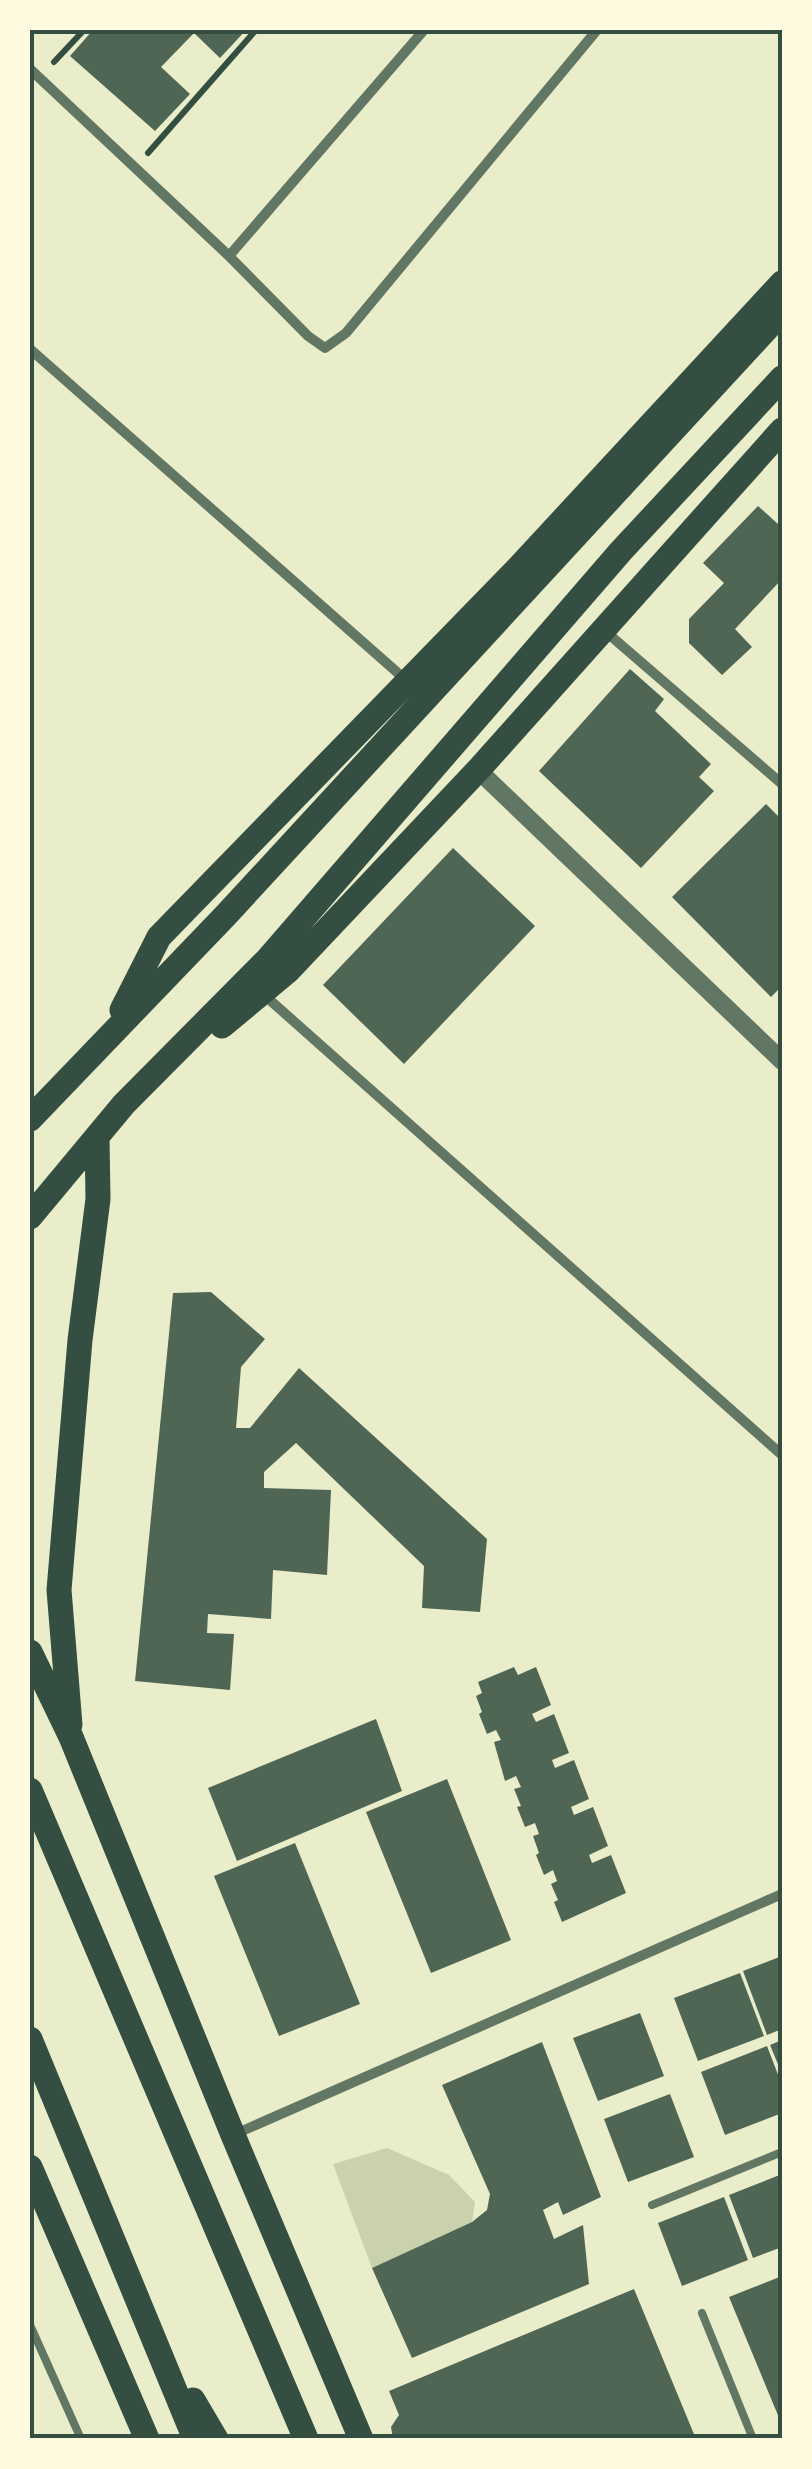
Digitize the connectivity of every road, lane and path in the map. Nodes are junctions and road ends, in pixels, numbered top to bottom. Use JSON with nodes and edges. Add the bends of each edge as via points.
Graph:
{"nodes":[{"id":1,"x":84,"y":30,"type":"edge"},
{"id":2,"x":256,"y":30,"type":"edge"},
{"id":3,"x":424,"y":30,"type":"edge"},
{"id":4,"x":597,"y":30,"type":"edge"},
{"id":5,"x":30,"y":69,"type":"edge"},
{"id":6,"x":40,"y":78,"type":"junction"},
{"id":7,"x":136,"y":168,"type":"junction"},
{"id":8,"x":229,"y":256,"type":"junction"},
{"id":9,"x":782,"y":283,"type":"edge"},
{"id":10,"x":782,"y":312,"type":"edge"},
{"id":11,"x":30,"y":349,"type":"edge"},
{"id":12,"x":782,"y":378,"type":"edge"},
{"id":13,"x":782,"y":430,"type":"edge"},
{"id":14,"x":602,"y":628,"type":"junction"},
{"id":15,"x":407,"y":681,"type":"junction"},
{"id":16,"x":478,"y":770,"type":"junction"},
{"id":17,"x":782,"y":784,"type":"edge"},
{"id":18,"x":262,"y":993,"type":"junction"},
{"id":19,"x":111,"y":1032,"type":"junction"},
{"id":20,"x":782,"y":1061,"type":"edge"},
{"id":21,"x":124,"y":1104,"type":"junction"},
{"id":22,"x":30,"y":1118,"type":"edge"},
{"id":23,"x":97,"y":1138,"type":"junction"},
{"id":24,"x":30,"y":1217,"type":"edge"},
{"id":25,"x":782,"y":1455,"type":"edge"},
{"id":26,"x":30,"y":1652,"type":"edge"},
{"id":27,"x":71,"y":1737,"type":"junction"},
{"id":28,"x":30,"y":1790,"type":"edge"},
{"id":29,"x":782,"y":1894,"type":"edge"},
{"id":30,"x":30,"y":2039,"type":"edge"},
{"id":31,"x":232,"y":2135,"type":"junction"},
{"id":32,"x":782,"y":2152,"type":"edge"},
{"id":33,"x":30,"y":2167,"type":"edge"},
{"id":34,"x":652,"y":2205,"type":"dead end"},
{"id":35,"x":702,"y":2313,"type":"dead end"},
{"id":36,"x":30,"y":2324,"type":"edge"},
{"id":37,"x":163,"y":2355,"type":"junction"},
{"id":38,"x":81,"y":2439,"type":"edge"},
{"id":39,"x":147,"y":2439,"type":"edge"},
{"id":40,"x":196,"y":2439,"type":"edge"},
{"id":41,"x":216,"y":2439,"type":"edge"},
{"id":42,"x":306,"y":2439,"type":"edge"},
{"id":43,"x":361,"y":2439,"type":"edge"},
{"id":44,"x":752,"y":2439,"type":"edge"}],
"edges":[{"from":1,"to":6,"type":"path"},
{"from":2,"to":7,"type":"path"},
{"from":3,"to":8,"type":"street"},
{"from":4,"to":8,"type":"street","via":[[346,333],[325,348]]},
{"from":5,"to":6,"type":"street"},
{"from":6,"to":7,"type":"street"},
{"from":7,"to":8,"type":"street"},
{"from":9,"to":15,"type":"main road"},
{"from":10,"to":19,"type":"main road"},
{"from":11,"to":15,"type":"street"},
{"from":12,"to":21,"type":"main road","via":[[621,551],[268,959]]},
{"from":13,"to":14,"type":"main road"},
{"from":14,"to":16,"type":"main road"},
{"from":14,"to":17,"type":"street"},
{"from":15,"to":19,"type":"main road","via":[[159,937]]},
{"from":16,"to":18,"type":"main road"},
{"from":16,"to":20,"type":"street"},
{"from":18,"to":21,"type":"main road"},
{"from":18,"to":25,"type":"street"},
{"from":19,"to":22,"type":"main road"},
{"from":21,"to":23,"type":"main road"},
{"from":23,"to":24,"type":"main road"},
{"from":23,"to":27,"type":"main road","via":[[98,1199],[59,1590]]},
{"from":26,"to":27,"type":"main road"},
{"from":27,"to":31,"type":"main road"},
{"from":28,"to":42,"type":"main road"},
{"from":29,"to":31,"type":"street"},
{"from":30,"to":37,"type":"main road"},
{"from":31,"to":43,"type":"main road"},
{"from":32,"to":34,"type":"lane"},
{"from":33,"to":39,"type":"main road"},
{"from":35,"to":44,"type":"lane"},
{"from":36,"to":38,"type":"lane"},
{"from":37,"to":40,"type":"main road"},
{"from":37,"to":41,"type":"main road"}]}
